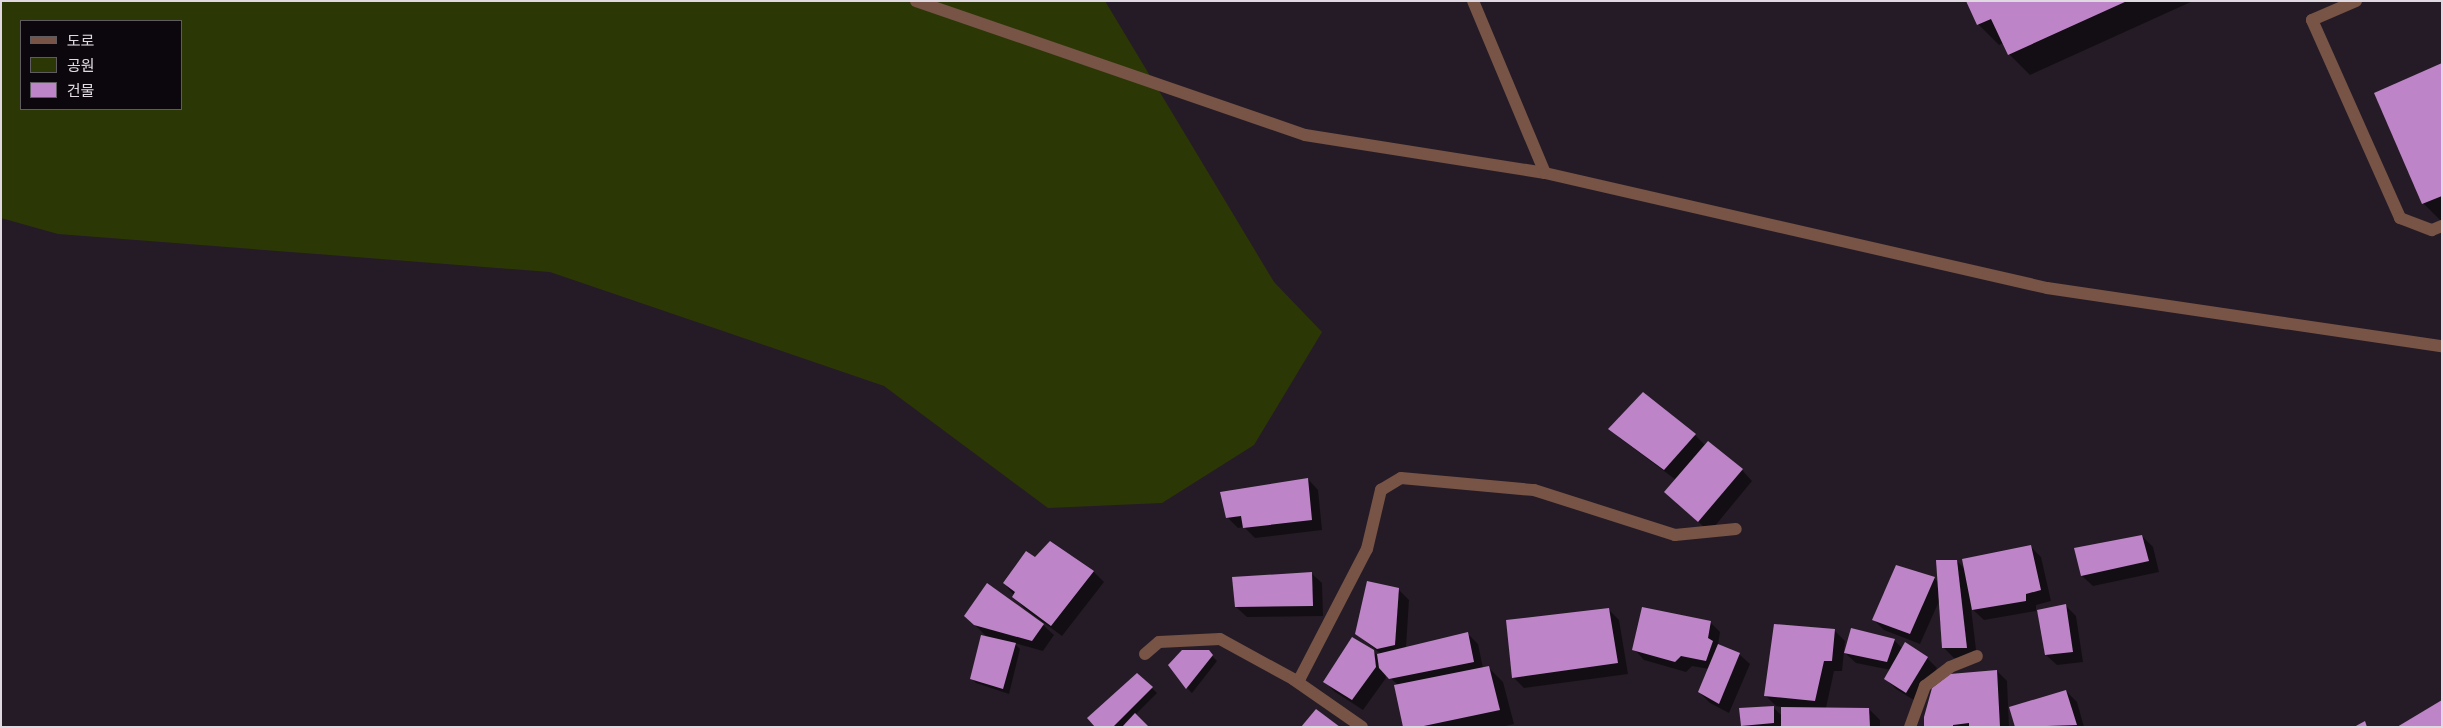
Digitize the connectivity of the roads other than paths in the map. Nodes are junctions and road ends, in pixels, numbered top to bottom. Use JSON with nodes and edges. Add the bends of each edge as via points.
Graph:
{"nodes":[{"id":1,"x":916,"y":1,"type":"edge"},
{"id":2,"x":1473,"y":1,"type":"edge"},
{"id":3,"x":2356,"y":1,"type":"edge"},
{"id":4,"x":1545,"y":173,"type":"junction"},
{"id":5,"x":2442,"y":226,"type":"edge"},
{"id":6,"x":2442,"y":346,"type":"edge"},
{"id":7,"x":1736,"y":529,"type":"dead end"},
{"id":8,"x":1145,"y":654,"type":"dead end"},
{"id":9,"x":1977,"y":656,"type":"dead end"},
{"id":10,"x":1298,"y":682,"type":"junction"},
{"id":11,"x":1362,"y":727,"type":"edge"},
{"id":12,"x":1910,"y":727,"type":"edge"}],
"edges":[{"from":1,"to":4,"type":"street","via":[[1305,135]]},
{"from":2,"to":4,"type":"street"},
{"from":3,"to":5,"type":"street","via":[[2312,20],[2400,218],[2432,230]]},
{"from":4,"to":6,"type":"street","via":[[2047,288]]},
{"from":7,"to":10,"type":"street","via":[[1675,535],[1534,490],[1402,478],[1381,490],[1367,549]]},
{"from":8,"to":10,"type":"street","via":[[1159,642],[1220,639]]},
{"from":9,"to":12,"type":"street","via":[[1950,667],[1925,686]]},
{"from":10,"to":11,"type":"street"}]}
